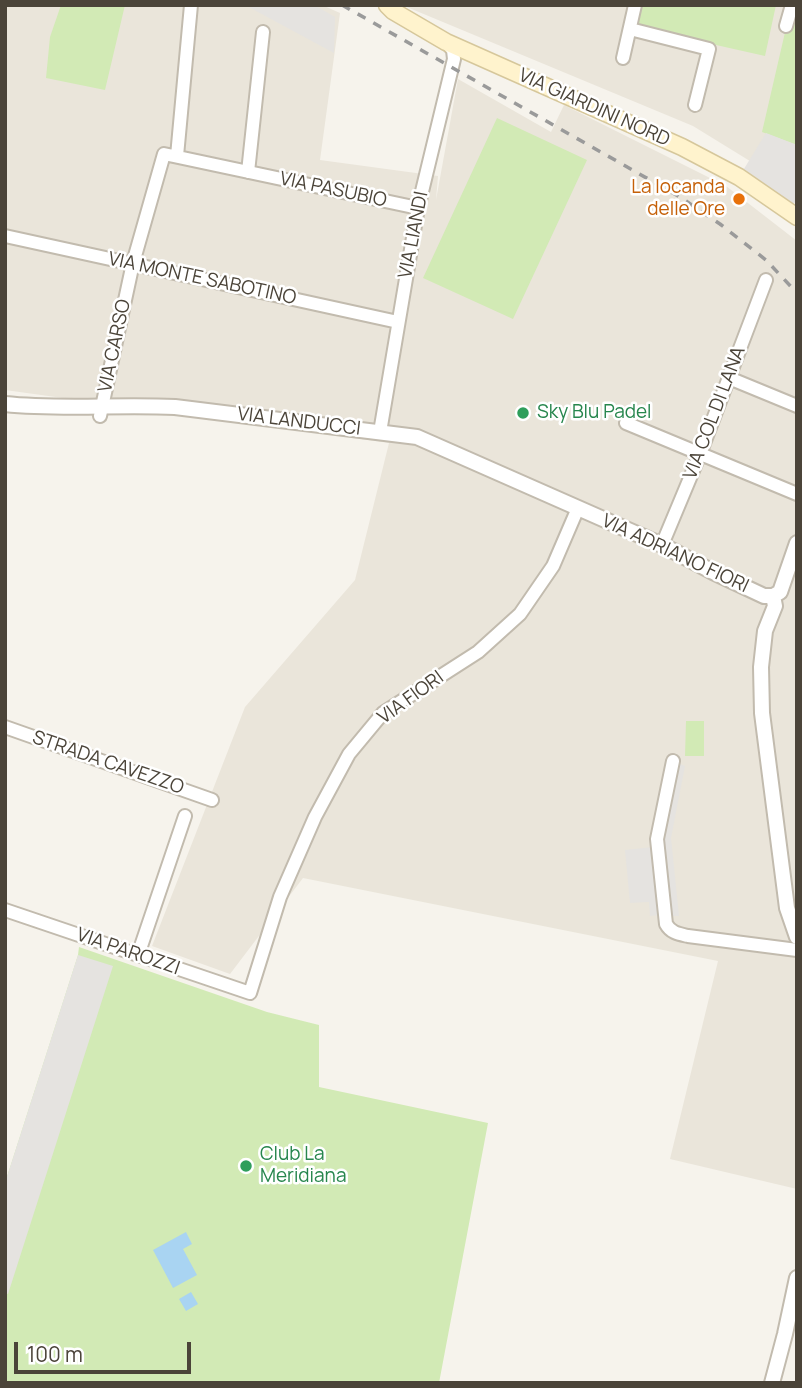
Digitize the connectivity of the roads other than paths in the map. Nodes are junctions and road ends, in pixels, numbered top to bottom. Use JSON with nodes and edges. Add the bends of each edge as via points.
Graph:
{"nodes":[{"id":1,"x":191,"y":5,"type":"edge"},
{"id":2,"x":387,"y":5,"type":"edge"},
{"id":3,"x":635,"y":5,"type":"edge"},
{"id":4,"x":792,"y":5,"type":"edge"},
{"id":5,"x":786,"y":26,"type":"dead end"},
{"id":6,"x":630,"y":29,"type":"junction"},
{"id":7,"x":263,"y":32,"type":"dead end"},
{"id":8,"x":446,"y":42,"type":"junction"},
{"id":9,"x":623,"y":58,"type":"dead end"},
{"id":10,"x":695,"y":105,"type":"dead end"},
{"id":11,"x":170,"y":155,"type":"junction"},
{"id":12,"x":248,"y":172,"type":"junction"},
{"id":13,"x":418,"y":208,"type":"junction"},
{"id":14,"x":797,"y":217,"type":"edge"},
{"id":15,"x":5,"y":236,"type":"edge"},
{"id":16,"x":133,"y":263,"type":"junction"},
{"id":17,"x":766,"y":280,"type":"dead end"},
{"id":18,"x":398,"y":322,"type":"junction"},
{"id":19,"x":729,"y":378,"type":"junction"},
{"id":20,"x":5,"y":404,"type":"edge"},
{"id":21,"x":797,"y":405,"type":"edge"},
{"id":22,"x":101,"y":411,"type":"junction"},
{"id":23,"x":626,"y":423,"type":"dead end"},
{"id":24,"x":380,"y":432,"type":"junction"},
{"id":25,"x":700,"y":454,"type":"junction"},
{"id":26,"x":797,"y":494,"type":"edge"},
{"id":27,"x":578,"y":508,"type":"junction"},
{"id":28,"x":797,"y":543,"type":"edge"},
{"id":29,"x":662,"y":545,"type":"junction"},
{"id":30,"x":774,"y":596,"type":"junction"},
{"id":31,"x":5,"y":727,"type":"edge"},
{"id":32,"x":673,"y":761,"type":"dead end"},
{"id":33,"x":212,"y":800,"type":"dead end"},
{"id":34,"x":185,"y":816,"type":"dead end"},
{"id":35,"x":5,"y":910,"type":"edge"},
{"id":36,"x":797,"y":937,"type":"edge"},
{"id":37,"x":797,"y":950,"type":"edge"},
{"id":38,"x":138,"y":955,"type":"junction"},
{"id":39,"x":250,"y":993,"type":"joint"},
{"id":40,"x":797,"y":1278,"type":"edge"},
{"id":41,"x":772,"y":1383,"type":"edge"}],
"edges":[{"from":1,"to":11,"type":"street","name":"VIA CARSO"},
{"from":2,"to":8,"type":"main road","name":"VIA GIARDINI NORD"},
{"from":3,"to":6,"type":"street"},
{"from":4,"to":5,"type":"street"},
{"from":6,"to":9,"type":"street"},
{"from":6,"to":10,"type":"street","via":[[709,49]]},
{"from":7,"to":12,"type":"street"},
{"from":8,"to":13,"type":"street","name":"VIA LIANDI","via":[[454,59]]},
{"from":8,"to":14,"type":"main road","name":"VIA GIARDINI NORD","via":[[682,147],[739,177]]},
{"from":11,"to":12,"type":"street","name":"VIA PASUBIO"},
{"from":11,"to":16,"type":"street","name":"VIA CARSO"},
{"from":12,"to":13,"type":"street","name":"VIA PASUBIO"},
{"from":13,"to":18,"type":"street","name":"VIA LIANDI"},
{"from":15,"to":16,"type":"street","name":"VIA MONTE SABOTINO"},
{"from":16,"to":18,"type":"street","name":"VIA MONTE SABOTINO"},
{"from":16,"to":22,"type":"street","name":"VIA CARSO"},
{"from":17,"to":19,"type":"street","name":"VIA COL DI LANA"},
{"from":18,"to":24,"type":"street","name":"VIA LIANDI"},
{"from":19,"to":21,"type":"street"},
{"from":19,"to":25,"type":"street","name":"VIA COL DI LANA"},
{"from":20,"to":22,"type":"street","name":"VIA LANDUCCI"},
{"from":22,"to":24,"type":"street","name":"VIA LANDUCCI","via":[[175,407]]},
{"from":23,"to":25,"type":"street"},
{"from":24,"to":27,"type":"street","name":"VIA LANDUCCI","via":[[417,437]]},
{"from":25,"to":26,"type":"street"},
{"from":25,"to":29,"type":"street","name":"VIA COL DI LANA"},
{"from":27,"to":29,"type":"street","name":"VIA ADRIANO FIORI"},
{"from":27,"to":39,"type":"street","name":"VIA FIORI","via":[[553,566],[520,614],[478,652],[383,713],[349,754],[280,897]]},
{"from":28,"to":30,"type":"street","via":[[780,592]]},
{"from":29,"to":30,"type":"street","name":"VIA ADRIANO FIORI","via":[[764,596]]},
{"from":30,"to":36,"type":"street","via":[[761,667],[762,713],[788,908]]},
{"from":31,"to":33,"type":"street","name":"STRADA CAVEZZO"},
{"from":32,"to":37,"type":"street","via":[[657,839],[668,929],[688,936]]},
{"from":34,"to":38,"type":"street"},
{"from":35,"to":38,"type":"street","name":"VIA PAROZZI"},
{"from":38,"to":39,"type":"street","name":"VIA PAROZZI"},
{"from":40,"to":41,"type":"street"}]}
